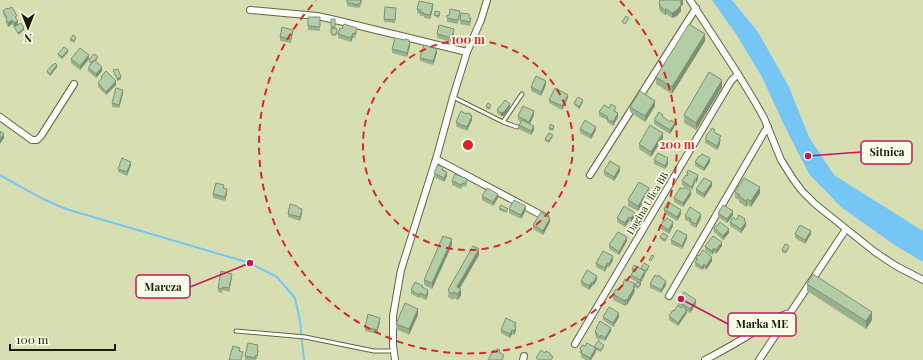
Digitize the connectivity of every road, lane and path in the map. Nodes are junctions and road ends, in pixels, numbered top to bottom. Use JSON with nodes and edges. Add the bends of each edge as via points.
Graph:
{"nodes":[{"id":1,"x":487,"y":0,"type":"edge"},
{"id":2,"x":690,"y":0,"type":"edge"},
{"id":3,"x":696,"y":8,"type":"junction"},
{"id":4,"x":250,"y":10,"type":"dead end"},
{"id":5,"x":467,"y":52,"type":"junction"},
{"id":6,"x":738,"y":74,"type":"junction"},
{"id":7,"x":74,"y":84,"type":"dead end"},
{"id":8,"x":522,"y":94,"type":"dead end"},
{"id":9,"x":453,"y":97,"type":"junction"},
{"id":10,"x":0,"y":117,"type":"edge"},
{"id":11,"x":503,"y":122,"type":"junction"},
{"id":12,"x":517,"y":127,"type":"dead end"},
{"id":13,"x":768,"y":127,"type":"junction"},
{"id":14,"x":436,"y":159,"type":"junction"},
{"id":15,"x":590,"y":175,"type":"dead end"},
{"id":16,"x":546,"y":217,"type":"edge"},
{"id":17,"x":846,"y":229,"type":"junction"},
{"id":18,"x":923,"y":280,"type":"edge"},
{"id":19,"x":669,"y":296,"type":"dead end"},
{"id":20,"x":790,"y":313,"type":"junction"},
{"id":21,"x":236,"y":331,"type":"dead end"},
{"id":22,"x":575,"y":344,"type":"dead end"},
{"id":23,"x":394,"y":351,"type":"junction"},
{"id":24,"x":396,"y":360,"type":"edge"},
{"id":25,"x":705,"y":360,"type":"edge"},
{"id":26,"x":759,"y":360,"type":"edge"}],
"edges":[{"from":1,"to":5,"type":"street"},
{"from":2,"to":3,"type":"street"},
{"from":3,"to":6,"type":"street"},
{"from":3,"to":15,"type":"street"},
{"from":4,"to":5,"type":"street","via":[[317,16]]},
{"from":5,"to":9,"type":"street"},
{"from":6,"to":13,"type":"street"},
{"from":6,"to":22,"type":"street","name":"Dagina Ulica BB"},
{"from":7,"to":10,"type":"street","via":[[37,140],[32,140]]},
{"from":8,"to":11,"type":"lane"},
{"from":9,"to":11,"type":"lane"},
{"from":9,"to":14,"type":"street"},
{"from":11,"to":12,"type":"lane"},
{"from":13,"to":17,"type":"street","via":[[781,160],[798,186],[815,204]]},
{"from":13,"to":19,"type":"street"},
{"from":14,"to":16,"type":"street"},
{"from":14,"to":23,"type":"street","via":[[401,270],[393,316]]},
{"from":17,"to":18,"type":"street","via":[[884,258]]},
{"from":17,"to":20,"type":"street"},
{"from":20,"to":25,"type":"street","via":[[774,319]]},
{"from":20,"to":26,"type":"street"},
{"from":21,"to":23,"type":"lane","via":[[304,337],[374,351]]},
{"from":23,"to":24,"type":"street"}]}
